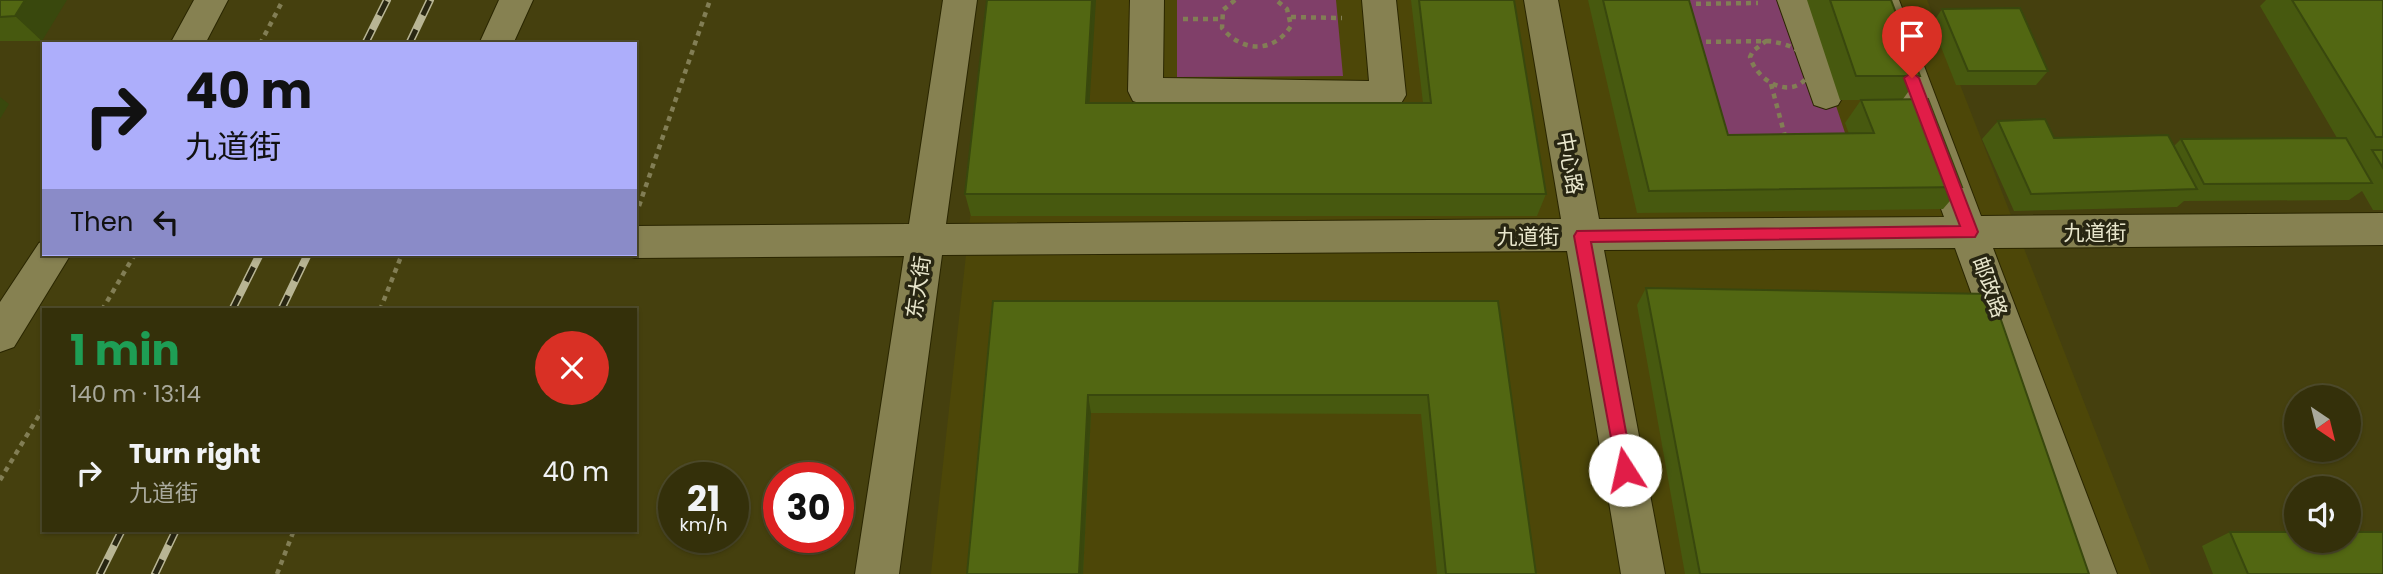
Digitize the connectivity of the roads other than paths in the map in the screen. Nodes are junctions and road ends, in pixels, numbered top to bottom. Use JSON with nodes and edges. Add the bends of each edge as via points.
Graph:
{"nodes":[{"id":1,"x":211,"y":0,"type":"edge"},
{"id":2,"x":516,"y":0,"type":"edge"},
{"id":3,"x":960,"y":0,"type":"edge"},
{"id":4,"x":1147,"y":0,"type":"edge"},
{"id":5,"x":1541,"y":0,"type":"edge"},
{"id":6,"x":1882,"y":0,"type":"edge"},
{"id":7,"x":1794,"y":1,"type":"edge"},
{"id":8,"x":1380,"y":9,"type":"edge"},
{"id":9,"x":188,"y":42,"type":"edge"},
{"id":10,"x":497,"y":42,"type":"edge"},
{"id":11,"x":1826,"y":95,"type":"dead end"},
{"id":12,"x":2383,"y":229,"type":"edge"},
{"id":13,"x":1970,"y":232,"type":"junction"},
{"id":14,"x":1582,"y":236,"type":"junction"},
{"id":15,"x":925,"y":241,"type":"junction"},
{"id":16,"x":637,"y":242,"type":"edge"},
{"id":17,"x":51,"y":256,"type":"edge"},
{"id":18,"x":0,"y":335,"type":"edge"},
{"id":19,"x":877,"y":574,"type":"edge"},
{"id":20,"x":1643,"y":574,"type":"edge"},
{"id":21,"x":2095,"y":574,"type":"edge"}],
"edges":[{"from":1,"to":9,"type":"street"},
{"from":2,"to":10,"type":"street"},
{"from":3,"to":15,"type":"street","name":"东大街"},
{"from":4,"to":8,"type":"street","via":[[1145,92],[1388,95]]},
{"from":5,"to":14,"type":"street","name":"中心路"},
{"from":6,"to":13,"type":"street","name":"邮政路"},
{"from":7,"to":11,"type":"street"},
{"from":12,"to":13,"type":"street","name":"九道街"},
{"from":13,"to":14,"type":"street","name":"九道街"},
{"from":13,"to":21,"type":"street","name":"邮政路"},
{"from":14,"to":15,"type":"street","name":"九道街"},
{"from":14,"to":20,"type":"street","name":"中心路"},
{"from":15,"to":16,"type":"street","name":"九道街"},
{"from":15,"to":19,"type":"street","name":"东大街"},
{"from":17,"to":18,"type":"street"}]}
